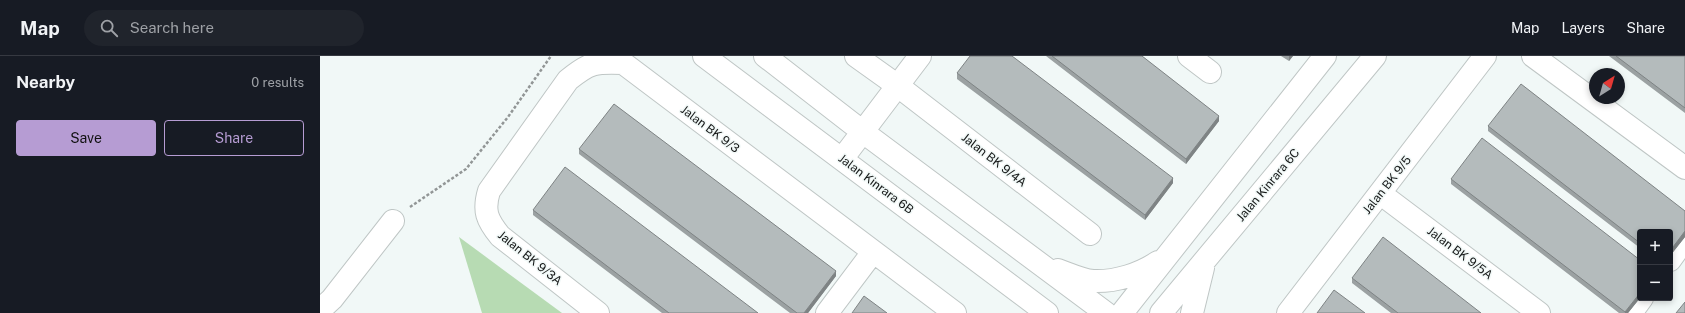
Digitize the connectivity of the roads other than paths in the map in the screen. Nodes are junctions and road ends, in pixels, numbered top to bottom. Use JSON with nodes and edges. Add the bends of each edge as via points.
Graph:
{"nodes":[{"id":1,"x":704,"y":56,"type":"edge"},
{"id":2,"x":766,"y":56,"type":"edge"},
{"id":3,"x":856,"y":56,"type":"edge"},
{"id":4,"x":920,"y":56,"type":"edge"},
{"id":5,"x":1188,"y":56,"type":"edge"},
{"id":6,"x":1325,"y":56,"type":"edge"},
{"id":7,"x":1375,"y":56,"type":"edge"},
{"id":8,"x":1486,"y":56,"type":"edge"},
{"id":9,"x":1533,"y":56,"type":"edge"},
{"id":10,"x":1210,"y":72,"type":"dead end"},
{"id":11,"x":898,"y":86,"type":"junction"},
{"id":12,"x":863,"y":132,"type":"junction"},
{"id":13,"x":842,"y":159,"type":"junction"},
{"id":14,"x":1685,"y":168,"type":"edge"},
{"id":15,"x":489,"y":191,"type":"joint"},
{"id":16,"x":1381,"y":194,"type":"junction"},
{"id":17,"x":393,"y":221,"type":"road end"},
{"id":18,"x":1090,"y":234,"type":"dead end"},
{"id":19,"x":1685,"y":239,"type":"edge"},
{"id":20,"x":873,"y":252,"type":"junction"},
{"id":21,"x":1673,"y":256,"type":"edge"},
{"id":22,"x":1166,"y":257,"type":"junction"},
{"id":23,"x":1204,"y":261,"type":"junction"},
{"id":24,"x":1043,"y":266,"type":"junction"},
{"id":25,"x":1640,"y":301,"type":"edge"},
{"id":26,"x":320,"y":310,"type":"edge"},
{"id":27,"x":598,"y":313,"type":"edge"},
{"id":28,"x":827,"y":313,"type":"edge"},
{"id":29,"x":955,"y":313,"type":"edge"},
{"id":30,"x":1046,"y":313,"type":"edge"},
{"id":31,"x":1106,"y":313,"type":"edge"},
{"id":32,"x":1122,"y":313,"type":"edge"},
{"id":33,"x":1161,"y":313,"type":"edge"},
{"id":34,"x":1192,"y":313,"type":"edge"},
{"id":35,"x":1288,"y":313,"type":"edge"},
{"id":36,"x":1539,"y":313,"type":"edge"},
{"id":37,"x":1630,"y":313,"type":"edge"}],
"edges":[{"from":1,"to":13,"type":"street","name":"Jalan Kinrara 6B"},
{"from":2,"to":12,"type":"street"},
{"from":3,"to":11,"type":"street","name":"Jalan BK 9/4A"},
{"from":4,"to":11,"type":"street"},
{"from":5,"to":10,"type":"street"},
{"from":6,"to":22,"type":"street"},
{"from":7,"to":23,"type":"street","name":"Jalan Kinrara 6C"},
{"from":8,"to":16,"type":"street","name":"Jalan BK 9/5"},
{"from":9,"to":14,"type":"street"},
{"from":11,"to":12,"type":"street"},
{"from":11,"to":18,"type":"street","name":"Jalan BK 9/4A"},
{"from":12,"to":13,"type":"street"},
{"from":12,"to":24,"type":"street"},
{"from":13,"to":30,"type":"street","name":"Jalan Kinrara 6B"},
{"from":15,"to":20,"type":"street","name":"Jalan BK 9/3","via":[[568,80],[583,67],[600,62],[623,62]]},
{"from":15,"to":27,"type":"street","name":"Jalan BK 9/3A","via":[[486,214],[500,236]]},
{"from":16,"to":35,"type":"street","name":"Jalan BK 9/5"},
{"from":16,"to":36,"type":"street","name":"Jalan BK 9/5A"},
{"from":17,"to":26,"type":"street","via":[[332,299]]},
{"from":19,"to":21,"type":"street"},
{"from":20,"to":28,"type":"street"},
{"from":20,"to":29,"type":"street","name":"Jalan BK 9/3"},
{"from":22,"to":24,"type":"street","via":[[1149,268],[1112,280],[1093,281]]},
{"from":22,"to":32,"type":"street"},
{"from":23,"to":33,"type":"street","name":"Jalan Kinrara 6C"},
{"from":23,"to":34,"type":"street"},
{"from":24,"to":31,"type":"street"},
{"from":25,"to":37,"type":"street"}]}
